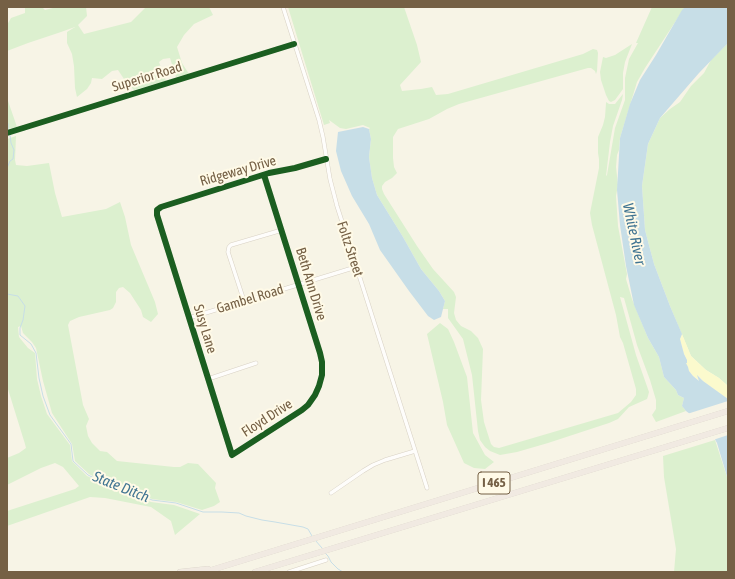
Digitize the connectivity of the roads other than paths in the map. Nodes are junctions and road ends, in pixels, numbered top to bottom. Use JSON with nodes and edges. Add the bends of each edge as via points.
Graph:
{"nodes":[{"id":1,"x":283,"y":7,"type":"edge"},
{"id":2,"x":294,"y":44,"type":"junction"},
{"id":3,"x":7,"y":133,"type":"edge"},
{"id":4,"x":326,"y":159,"type":"junction"},
{"id":5,"x":264,"y":175,"type":"junction"},
{"id":6,"x":157,"y":210,"type":"joint"},
{"id":7,"x":282,"y":230,"type":"junction"},
{"id":8,"x":356,"y":267,"type":"junction"},
{"id":9,"x":299,"y":284,"type":"junction"},
{"id":10,"x":244,"y":301,"type":"junction"},
{"id":11,"x":189,"y":318,"type":"junction"},
{"id":12,"x":256,"y":363,"type":"dead end"},
{"id":13,"x":208,"y":379,"type":"junction"},
{"id":14,"x":312,"y":399,"type":"joint"},
{"id":15,"x":728,"y":410,"type":"edge"},
{"id":16,"x":728,"y":428,"type":"edge"},
{"id":17,"x":415,"y":451,"type":"junction"},
{"id":18,"x":232,"y":455,"type":"joint"},
{"id":19,"x":427,"y":488,"type":"dead end"},
{"id":20,"x":331,"y":492,"type":"dead end"},
{"id":21,"x":326,"y":560,"type":"dead end"},
{"id":22,"x":219,"y":568,"type":"junction"},
{"id":23,"x":180,"y":572,"type":"edge"},
{"id":24,"x":205,"y":572,"type":"edge"},
{"id":25,"x":254,"y":572,"type":"edge"},
{"id":26,"x":289,"y":572,"type":"edge"}],
"edges":[{"from":1,"to":2,"type":"street","name":"Foltz Street"},
{"from":2,"to":3,"type":"street","name":"Superior Road"},
{"from":2,"to":4,"type":"street","name":"Foltz Street","via":[[319,120]]},
{"from":4,"to":5,"type":"street","name":"Ridgeway Drive"},
{"from":4,"to":8,"type":"street","name":"Foltz Street","via":[[334,196]]},
{"from":5,"to":6,"type":"street","name":"Ridgeway Drive"},
{"from":5,"to":7,"type":"street","name":"Beth Ann Drive"},
{"from":6,"to":11,"type":"street","name":"Susy Lane"},
{"from":7,"to":9,"type":"street","name":"Beth Ann Drive"},
{"from":7,"to":10,"type":"street","via":[[229,247],[228,252]]},
{"from":8,"to":9,"type":"street","name":"Gambel Road"},
{"from":8,"to":17,"type":"street","name":"Foltz Street"},
{"from":9,"to":10,"type":"street","name":"Gambel Road"},
{"from":9,"to":14,"type":"street","name":"Beth Ann Drive","via":[[322,362],[321,380]]},
{"from":10,"to":11,"type":"street","name":"Gambel Road"},
{"from":11,"to":13,"type":"street","name":"Susy Lane"},
{"from":12,"to":13,"type":"street"},
{"from":13,"to":18,"type":"street","name":"Susy Lane"},
{"from":14,"to":18,"type":"street","name":"Floyd Drive","via":[[298,413]]},
{"from":15,"to":22,"type":"highway","number":"I 465"},
{"from":16,"to":25,"type":"highway","number":"I 465"},
{"from":17,"to":19,"type":"street","name":"Foltz Street"},
{"from":17,"to":20,"type":"street","via":[[373,465]]},
{"from":21,"to":26,"type":"street"},
{"from":22,"to":23,"type":"highway"},
{"from":22,"to":24,"type":"highway","number":"I 465"}]}
